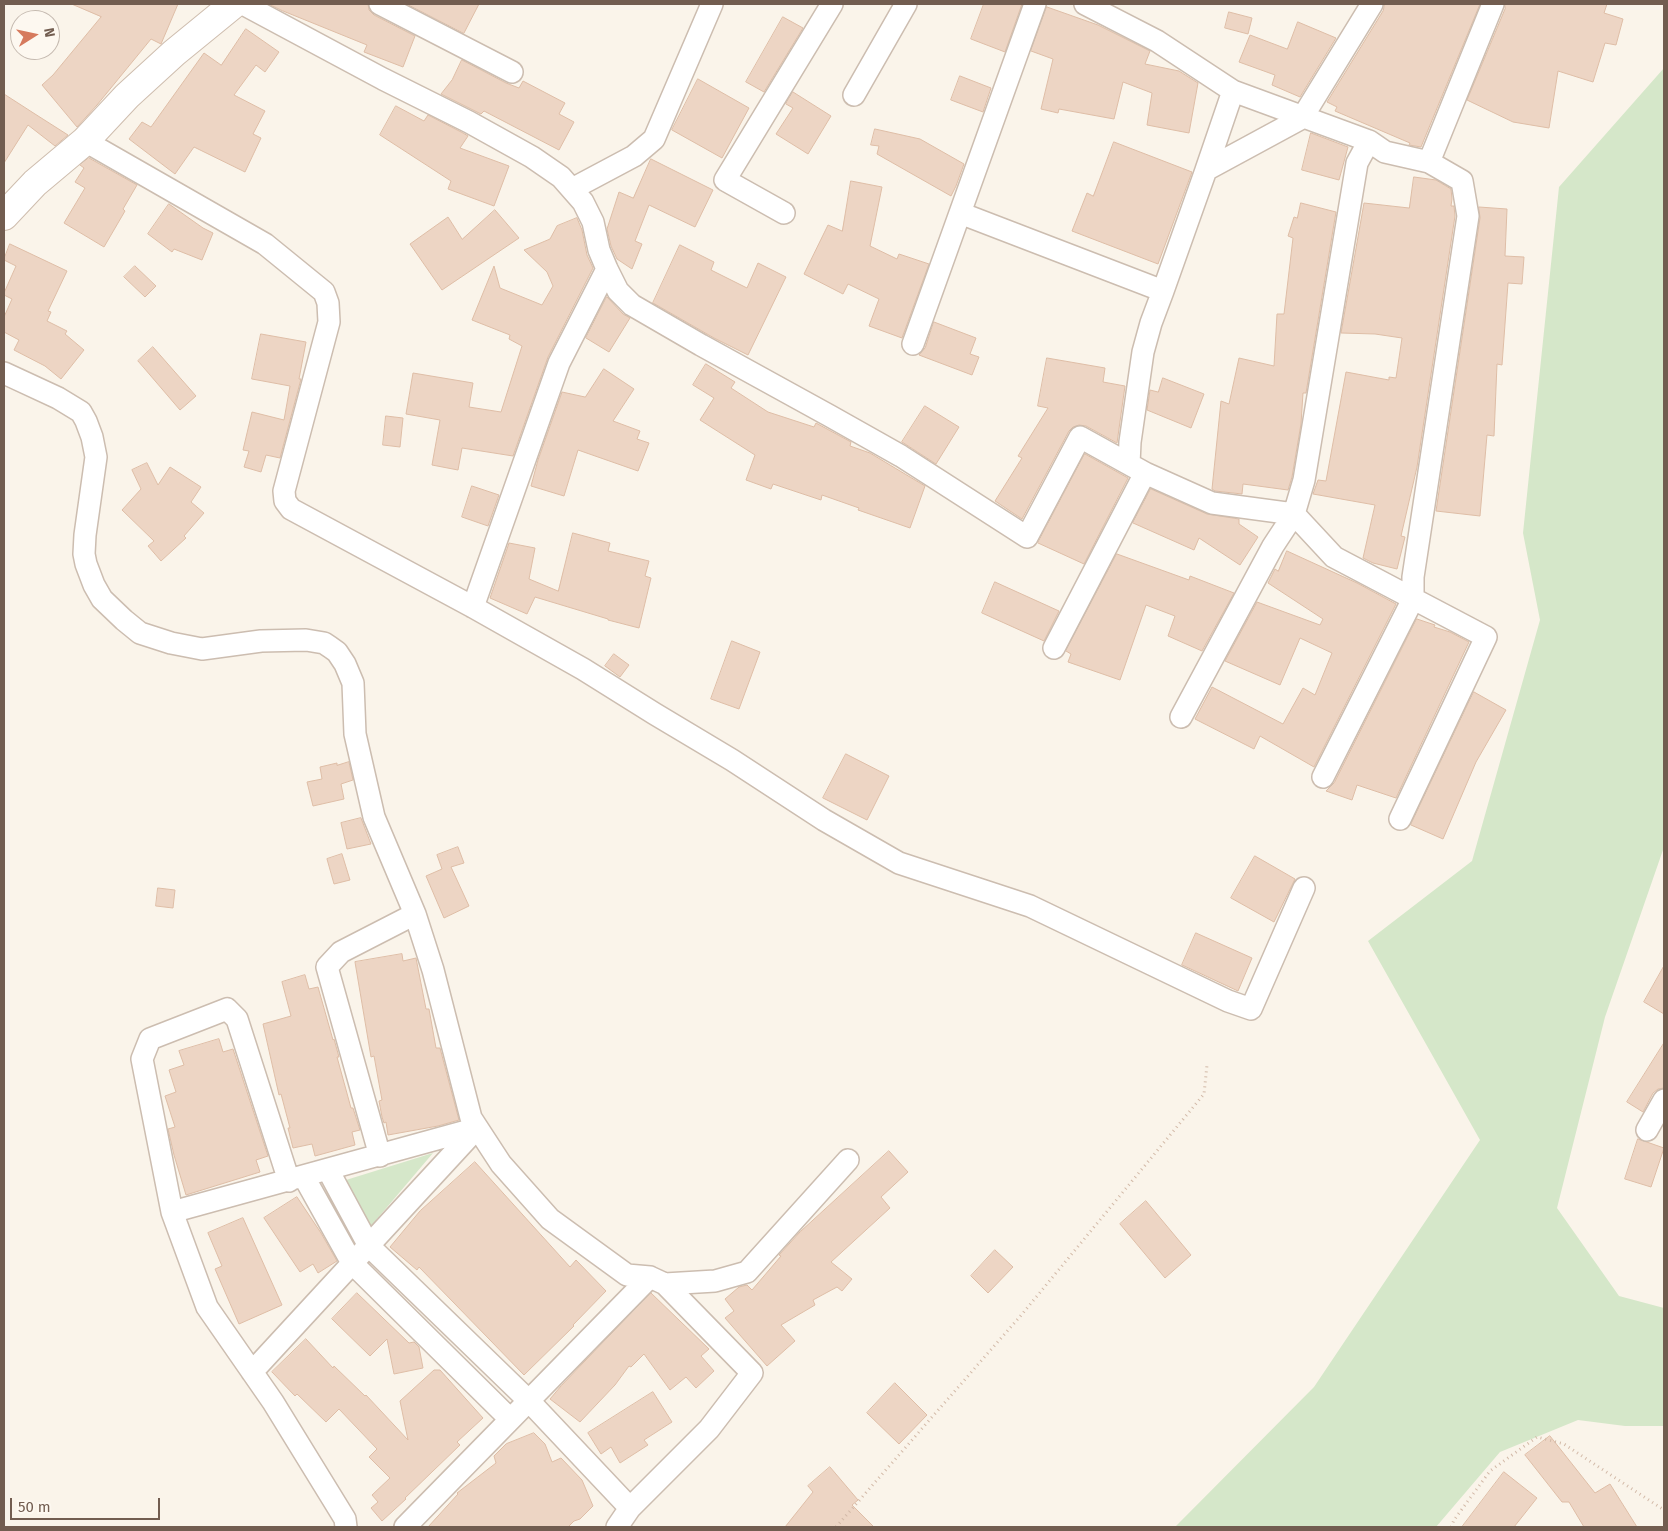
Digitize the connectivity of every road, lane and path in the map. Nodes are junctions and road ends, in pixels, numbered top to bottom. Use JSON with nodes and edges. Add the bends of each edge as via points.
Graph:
{"nodes":[{"id":1,"x":234,"y":4,"type":"edge"},
{"id":2,"x":243,"y":4,"type":"edge"},
{"id":3,"x":380,"y":4,"type":"edge"},
{"id":4,"x":712,"y":4,"type":"edge"},
{"id":5,"x":832,"y":4,"type":"edge"},
{"id":6,"x":906,"y":4,"type":"edge"},
{"id":7,"x":1035,"y":4,"type":"edge"},
{"id":8,"x":1085,"y":4,"type":"edge"},
{"id":9,"x":1372,"y":4,"type":"edge"},
{"id":10,"x":1493,"y":4,"type":"edge"},
{"id":11,"x":512,"y":72,"type":"dead end"},
{"id":12,"x":1233,"y":91,"type":"junction"},
{"id":13,"x":854,"y":94,"type":"dead end"},
{"id":14,"x":1302,"y":118,"type":"junction"},
{"id":15,"x":1368,"y":141,"type":"junction"},
{"id":16,"x":85,"y":142,"type":"junction"},
{"id":17,"x":1429,"y":162,"type":"junction"},
{"id":18,"x":1206,"y":170,"type":"junction"},
{"id":19,"x":572,"y":189,"type":"junction"},
{"id":20,"x":784,"y":213,"type":"dead end"},
{"id":21,"x":960,"y":213,"type":"junction"},
{"id":22,"x":4,"y":216,"type":"edge"},
{"id":23,"x":607,"y":269,"type":"junction"},
{"id":24,"x":1163,"y":291,"type":"junction"},
{"id":25,"x":912,"y":344,"type":"dead end"},
{"id":26,"x":4,"y":372,"type":"edge"},
{"id":27,"x":1137,"y":469,"type":"junction"},
{"id":28,"x":1294,"y":514,"type":"junction"},
{"id":29,"x":1413,"y":599,"type":"junction"},
{"id":30,"x":473,"y":607,"type":"junction"},
{"id":31,"x":1054,"y":648,"type":"dead end"},
{"id":32,"x":1181,"y":717,"type":"dead end"},
{"id":33,"x":1323,"y":777,"type":"dead end"},
{"id":34,"x":1400,"y":819,"type":"dead end"},
{"id":35,"x":1304,"y":888,"type":"dead end"},
{"id":36,"x":415,"y":914,"type":"junction"},
{"id":37,"x":1207,"y":1066,"type":"dead end"},
{"id":38,"x":1664,"y":1100,"type":"edge"},
{"id":39,"x":478,"y":1128,"type":"junction"},
{"id":40,"x":1647,"y":1130,"type":"dead end"},
{"id":41,"x":380,"y":1156,"type":"junction"},
{"id":42,"x":848,"y":1160,"type":"dead end"},
{"id":43,"x":328,"y":1170,"type":"junction"},
{"id":44,"x":297,"y":1179,"type":"junction"},
{"id":45,"x":172,"y":1212,"type":"junction"},
{"id":46,"x":368,"y":1246,"type":"junction"},
{"id":47,"x":352,"y":1263,"type":"junction"},
{"id":48,"x":657,"y":1280,"type":"junction"},
{"id":49,"x":252,"y":1372,"type":"junction"},
{"id":50,"x":528,"y":1401,"type":"junction"},
{"id":51,"x":510,"y":1419,"type":"junction"},
{"id":52,"x":630,"y":1508,"type":"junction"},
{"id":53,"x":1664,"y":1510,"type":"edge"},
{"id":54,"x":346,"y":1527,"type":"edge"},
{"id":55,"x":404,"y":1527,"type":"edge"},
{"id":56,"x":617,"y":1527,"type":"edge"},
{"id":57,"x":836,"y":1527,"type":"edge"},
{"id":58,"x":1451,"y":1527,"type":"edge"}],
"edges":[{"from":1,"to":16,"type":"street","via":[[127,96]]},
{"from":2,"to":19,"type":"street","via":[[532,157]]},
{"from":3,"to":11,"type":"street"},
{"from":4,"to":19,"type":"street","via":[[654,139],[634,156]]},
{"from":5,"to":20,"type":"street","via":[[725,180]]},
{"from":6,"to":13,"type":"street"},
{"from":7,"to":21,"type":"street"},
{"from":8,"to":12,"type":"street","via":[[1157,41]]},
{"from":9,"to":14,"type":"street"},
{"from":10,"to":17,"type":"street"},
{"from":12,"to":14,"type":"street"},
{"from":12,"to":18,"type":"street"},
{"from":14,"to":15,"type":"street"},
{"from":14,"to":18,"type":"street"},
{"from":15,"to":17,"type":"street","via":[[1385,152]]},
{"from":15,"to":28,"type":"street","via":[[1357,163],[1304,480]]},
{"from":16,"to":22,"type":"street","via":[[35,183]]},
{"from":16,"to":30,"type":"street","via":[[265,244],[324,292],[329,322],[284,491],[285,501],[291,509]]},
{"from":17,"to":29,"type":"street","via":[[1462,181],[1468,216],[1412,577]]},
{"from":18,"to":24,"type":"street"},
{"from":19,"to":23,"type":"street","via":[[593,222]]},
{"from":21,"to":24,"type":"street"},
{"from":21,"to":25,"type":"street"},
{"from":23,"to":27,"type":"street","via":[[618,291],[632,305],[893,452],[1027,536],[1080,437]]},
{"from":23,"to":30,"type":"street","via":[[559,363]]},
{"from":24,"to":27,"type":"street","via":[[1142,352],[1130,442]]},
{"from":26,"to":36,"type":"street","via":[[81,412],[86,422],[96,457],[84,554],[102,599],[124,620],[140,633],[202,649],[261,641],[306,640],[324,643],[337,652],[353,684],[355,734],[374,817]]},
{"from":27,"to":28,"type":"street","via":[[1212,503]]},
{"from":27,"to":31,"type":"street"},
{"from":28,"to":29,"type":"street","via":[[1334,558]]},
{"from":28,"to":32,"type":"street","via":[[1273,546]]},
{"from":29,"to":33,"type":"street"},
{"from":29,"to":34,"type":"street","via":[[1486,637]]},
{"from":30,"to":35,"type":"street","via":[[583,669],[824,820],[899,863],[1030,906],[1251,1010]]},
{"from":36,"to":39,"type":"street","via":[[433,970],[471,1118]]},
{"from":36,"to":41,"type":"street","via":[[341,952],[326,967]]},
{"from":37,"to":57,"type":"path","via":[[1204,1094],[1024,1313]]},
{"from":38,"to":40,"type":"street"},
{"from":39,"to":41,"type":"street"},
{"from":39,"to":46,"type":"street"},
{"from":39,"to":48,"type":"street","via":[[501,1164],[550,1219],[627,1275]]},
{"from":41,"to":43,"type":"street"},
{"from":42,"to":48,"type":"street","via":[[747,1272],[715,1281]]},
{"from":43,"to":44,"type":"street"},
{"from":43,"to":46,"type":"street"},
{"from":44,"to":45,"type":"street"},
{"from":44,"to":45,"type":"street","via":[[237,1019],[226,1009],[150,1039],[142,1059]]},
{"from":44,"to":47,"type":"street"},
{"from":45,"to":49,"type":"street","via":[[207,1307]]},
{"from":46,"to":47,"type":"street"},
{"from":46,"to":50,"type":"street"},
{"from":47,"to":49,"type":"street"},
{"from":47,"to":51,"type":"street"},
{"from":48,"to":50,"type":"street"},
{"from":48,"to":52,"type":"street","via":[[752,1373],[709,1429]]},
{"from":49,"to":54,"type":"street","via":[[345,1519]]},
{"from":50,"to":51,"type":"street"},
{"from":50,"to":52,"type":"street"},
{"from":51,"to":55,"type":"street"},
{"from":52,"to":56,"type":"street"},
{"from":53,"to":58,"type":"path","via":[[1564,1444],[1537,1437],[1490,1471]]}]}
